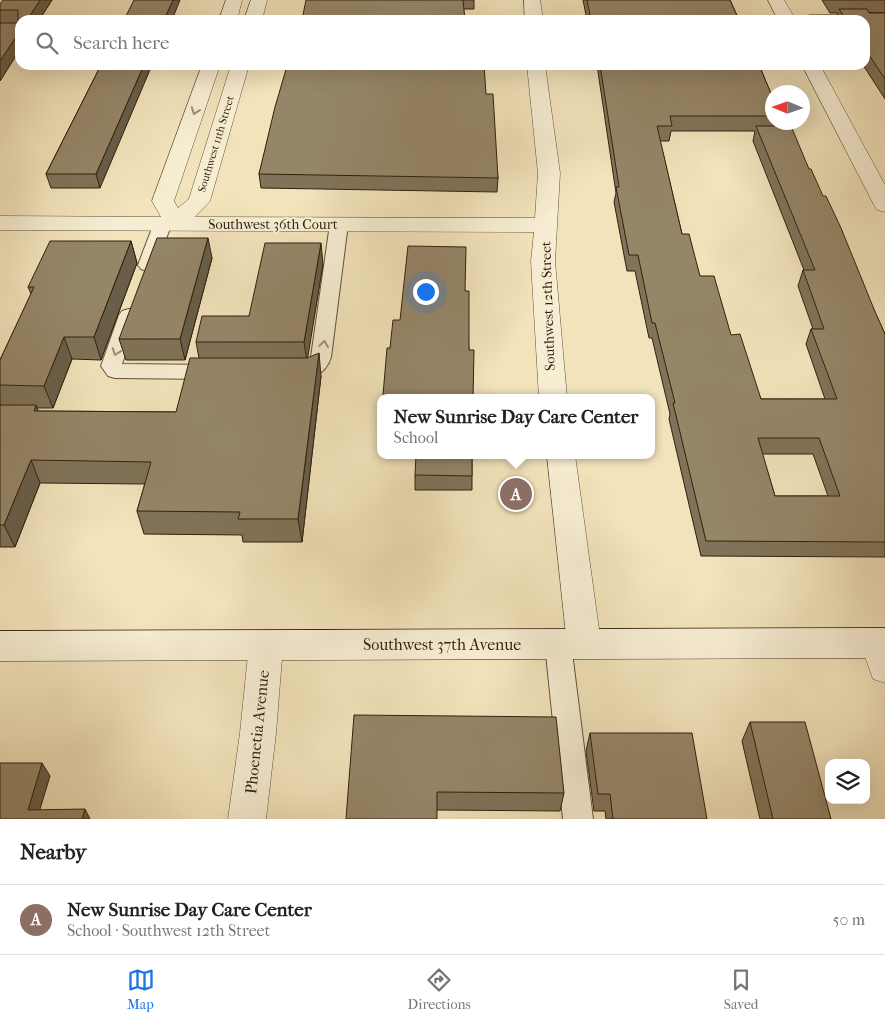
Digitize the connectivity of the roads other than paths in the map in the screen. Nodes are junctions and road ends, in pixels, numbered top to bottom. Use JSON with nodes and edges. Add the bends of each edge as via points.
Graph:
{"nodes":[{"id":1,"x":234,"y":0,"type":"edge"},
{"id":2,"x":259,"y":0,"type":"edge"},
{"id":3,"x":532,"y":0,"type":"edge"},
{"id":4,"x":776,"y":0,"type":"edge"},
{"id":5,"x":230,"y":15,"type":"edge"},
{"id":6,"x":254,"y":15,"type":"edge"},
{"id":7,"x":534,"y":15,"type":"edge"},
{"id":8,"x":784,"y":15,"type":"edge"},
{"id":9,"x":870,"y":19,"type":"edge"},
{"id":10,"x":885,"y":19,"type":"edge"},
{"id":11,"x":209,"y":70,"type":"edge"},
{"id":12,"x":238,"y":70,"type":"edge"},
{"id":13,"x":537,"y":70,"type":"edge"},
{"id":14,"x":814,"y":70,"type":"edge"},
{"id":15,"x":885,"y":205,"type":"edge"},
{"id":16,"x":0,"y":223,"type":"edge"},
{"id":17,"x":169,"y":223,"type":"junction"},
{"id":18,"x":339,"y":224,"type":"junction"},
{"id":19,"x":546,"y":225,"type":"junction"},
{"id":20,"x":230,"y":372,"type":"edge"},
{"id":21,"x":280,"y":372,"type":"edge"},
{"id":22,"x":553,"y":394,"type":"edge"},
{"id":23,"x":562,"y":459,"type":"edge"},
{"id":24,"x":571,"y":644,"type":"junction"},
{"id":25,"x":266,"y":645,"type":"junction"},
{"id":26,"x":0,"y":646,"type":"edge"},
{"id":27,"x":882,"y":652,"type":"edge"},
{"id":28,"x":247,"y":819,"type":"edge"},
{"id":29,"x":578,"y":819,"type":"edge"}],
"edges":[{"from":1,"to":5,"type":"street"},
{"from":2,"to":6,"type":"street"},
{"from":3,"to":7,"type":"street"},
{"from":4,"to":8,"type":"street"},
{"from":9,"to":10,"type":"street"},
{"from":11,"to":17,"type":"street","one_way":true,"via":[[162,202]]},
{"from":12,"to":17,"type":"street","name":"Southwest 11th Street","via":[[199,201]]},
{"from":13,"to":19,"type":"street","name":"Southwest 12th Street","via":[[549,173]]},
{"from":14,"to":15,"type":"street"},
{"from":16,"to":17,"type":"street","name":"Southwest 36th Court"},
{"from":17,"to":18,"type":"street","name":"Southwest 36th Court"},
{"from":17,"to":20,"type":"lane","one_way":true,"via":[[138,290],[111,366],[115,371]]},
{"from":18,"to":19,"type":"street","name":"Southwest 36th Court"},
{"from":21,"to":18,"type":"lane","one_way":true,"via":[[310,372],[320,364]]},
{"from":19,"to":22,"type":"street","name":"Southwest 12th Street","via":[[543,261]]},
{"from":23,"to":24,"type":"street","via":[[577,575]]},
{"from":24,"to":25,"type":"street","name":"Southwest 37th Avenue"},
{"from":24,"to":27,"type":"street","name":"Southwest 37th Avenue"},
{"from":24,"to":29,"type":"lane"},
{"from":25,"to":26,"type":"street","name":"Southwest 37th Avenue"},
{"from":25,"to":28,"type":"street","name":"Phoenetia Avenue"}]}
